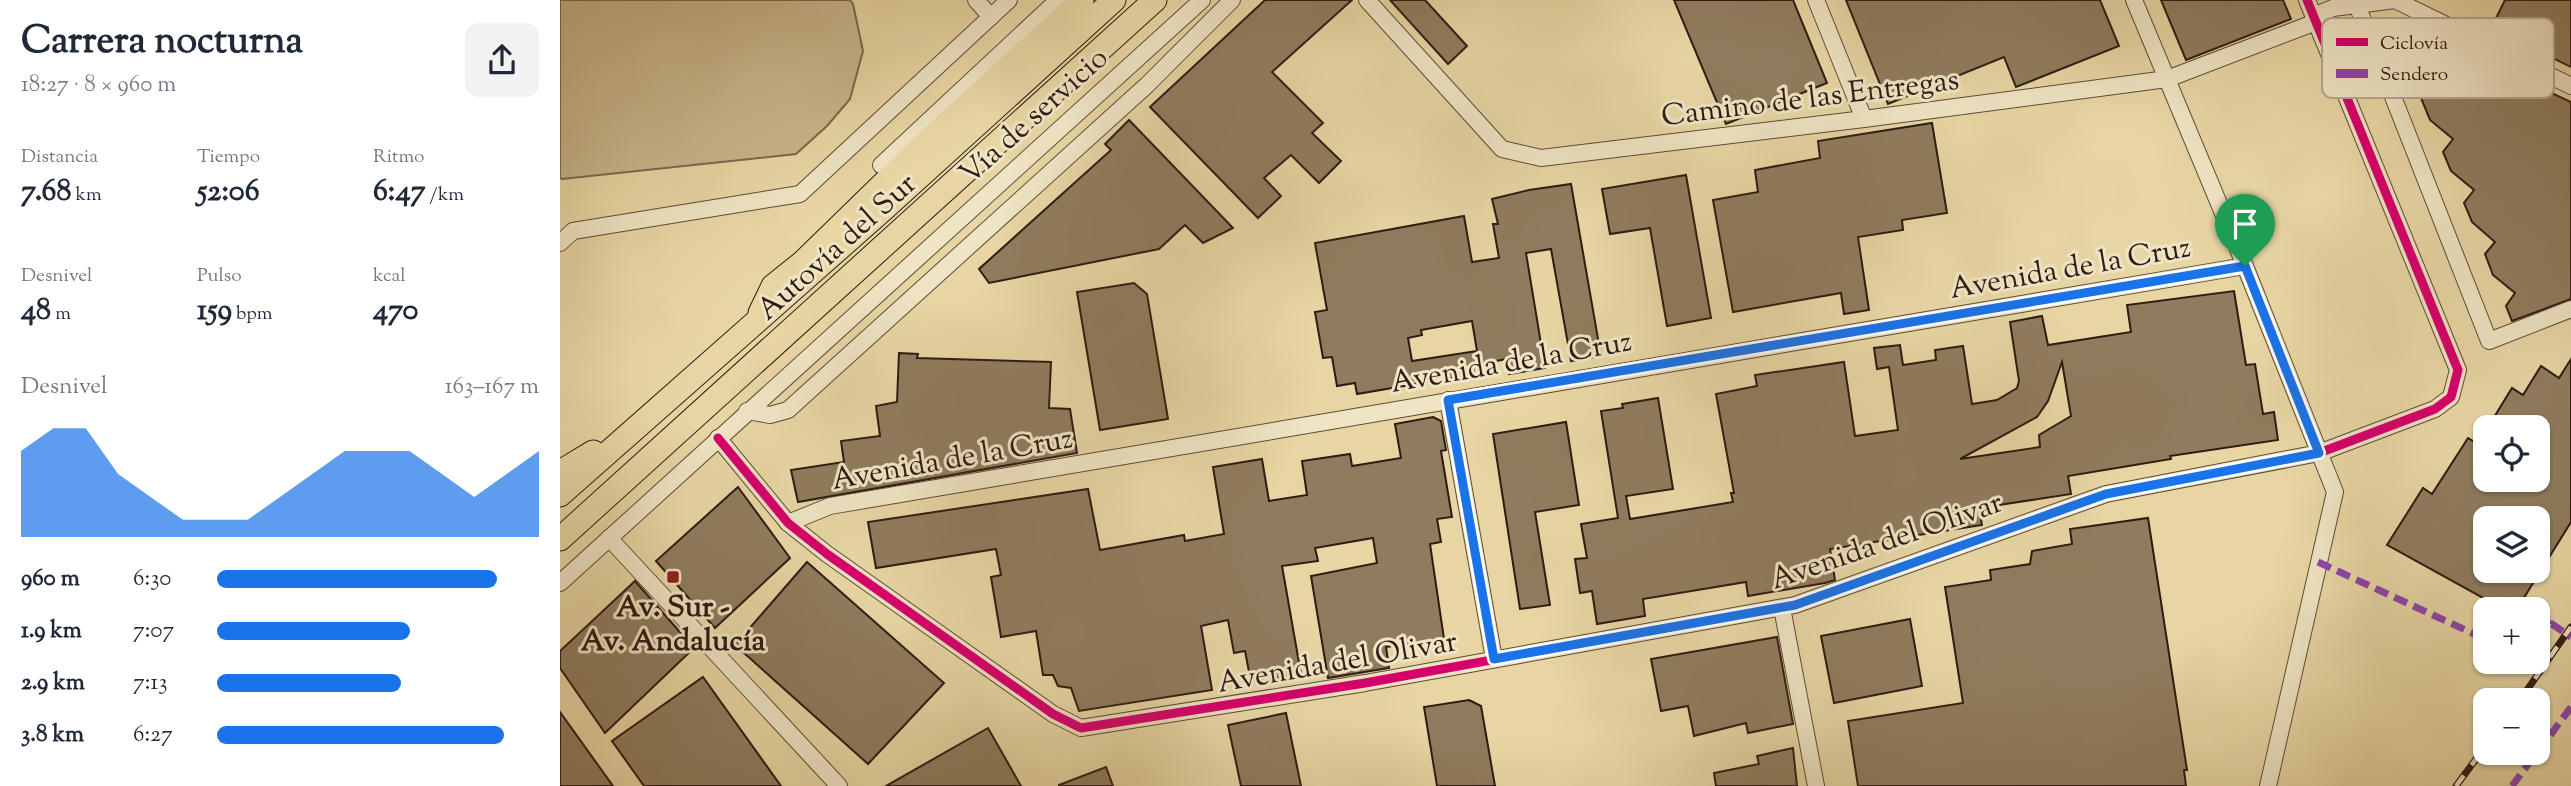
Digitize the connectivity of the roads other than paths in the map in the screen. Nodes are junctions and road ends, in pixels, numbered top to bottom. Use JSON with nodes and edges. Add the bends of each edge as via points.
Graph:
{"nodes":[{"id":1,"x":976,"y":0,"type":"edge"},
{"id":2,"x":1009,"y":0,"type":"edge"},
{"id":3,"x":1058,"y":0,"type":"edge"},
{"id":4,"x":1082,"y":0,"type":"edge"},
{"id":5,"x":1114,"y":0,"type":"edge"},
{"id":6,"x":1155,"y":0,"type":"edge"},
{"id":7,"x":1202,"y":0,"type":"edge"},
{"id":8,"x":1232,"y":0,"type":"edge"},
{"id":9,"x":1367,"y":0,"type":"edge"},
{"id":10,"x":1816,"y":0,"type":"edge"},
{"id":11,"x":2134,"y":0,"type":"edge"},
{"id":12,"x":2307,"y":0,"type":"edge"},
{"id":13,"x":2357,"y":5,"type":"junction"},
{"id":14,"x":991,"y":17,"type":"junction"},
{"id":15,"x":2362,"y":18,"type":"edge"},
{"id":16,"x":2432,"y":18,"type":"edge"},
{"id":17,"x":2315,"y":19,"type":"junction"},
{"id":18,"x":2322,"y":36,"type":"edge"},
{"id":19,"x":2554,"y":78,"type":"edge"},
{"id":20,"x":2166,"y":79,"type":"junction"},
{"id":21,"x":2571,"y":86,"type":"edge"},
{"id":22,"x":2347,"y":98,"type":"edge"},
{"id":23,"x":2394,"y":98,"type":"edge"},
{"id":24,"x":1864,"y":119,"type":"junction"},
{"id":25,"x":881,"y":165,"type":"joint"},
{"id":26,"x":560,"y":243,"type":"edge"},
{"id":27,"x":2245,"y":266,"type":"junction"},
{"id":28,"x":773,"y":286,"type":"junction"},
{"id":29,"x":2571,"y":309,"type":"edge"},
{"id":30,"x":756,"y":323,"type":"junction"},
{"id":31,"x":1448,"y":400,"type":"junction"},
{"id":32,"x":747,"y":411,"type":"junction"},
{"id":33,"x":635,"y":428,"type":"junction"},
{"id":34,"x":718,"y":438,"type":"junction"},
{"id":35,"x":2319,"y":453,"type":"junction"},
{"id":36,"x":560,"y":472,"type":"edge"},
{"id":37,"x":560,"y":495,"type":"edge"},
{"id":38,"x":789,"y":523,"type":"junction"},
{"id":39,"x":609,"y":538,"type":"junction"},
{"id":40,"x":560,"y":539,"type":"edge"},
{"id":41,"x":560,"y":583,"type":"edge"},
{"id":42,"x":1782,"y":608,"type":"junction"},
{"id":43,"x":1494,"y":659,"type":"junction"},
{"id":44,"x":839,"y":786,"type":"edge"},
{"id":45,"x":1816,"y":786,"type":"edge"},
{"id":46,"x":2268,"y":786,"type":"edge"}],
"edges":[{"from":1,"to":14,"type":"street"},
{"from":2,"to":14,"type":"street"},
{"from":3,"to":25,"type":"street"},
{"from":4,"to":28,"type":"highway"},
{"from":5,"to":30,"type":"highway","name":"Autovía del Sur"},
{"from":6,"to":40,"type":"highway","name":"Autovía del Sur"},
{"from":7,"to":32,"type":"street","name":"Vía de servicio"},
{"from":8,"to":32,"type":"street","via":[[1147,85],[788,410],[770,415]]},
{"from":9,"to":24,"type":"street","name":"Camino de las Entregas","via":[[1502,149],[1541,158]]},
{"from":10,"to":24,"type":"street"},
{"from":11,"to":20,"type":"street"},
{"from":12,"to":17,"type":"street"},
{"from":13,"to":15,"type":"street"},
{"from":13,"to":16,"type":"street","name":"Camino de las Entregas","via":[[2395,0]]},
{"from":13,"to":17,"type":"street","name":"Camino de las Entregas","via":[[2333,8]]},
{"from":14,"to":26,"type":"street","via":[[800,194],[573,231]]},
{"from":17,"to":18,"type":"street","name":"Avenida del Olivar"},
{"from":17,"to":20,"type":"street","name":"Camino de las Entregas"},
{"from":19,"to":21,"type":"street","name":"Camino de las Entregas"},
{"from":20,"to":24,"type":"street","name":"Camino de las Entregas"},
{"from":20,"to":27,"type":"street"},
{"from":22,"to":35,"type":"street","name":"Avenida del Olivar","via":[[2458,370],[2451,397],[2435,410]]},
{"from":23,"to":29,"type":"street","via":[[2489,341]]},
{"from":25,"to":28,"type":"highway","via":[[794,256]]},
{"from":27,"to":31,"type":"street","name":"Avenida de la Cruz"},
{"from":27,"to":35,"type":"street"},
{"from":28,"to":30,"type":"highway"},
{"from":30,"to":33,"type":"highway","name":"Autovía del Sur"},
{"from":31,"to":38,"type":"street","name":"Avenida de la Cruz","via":[[830,506]]},
{"from":31,"to":43,"type":"street"},
{"from":32,"to":34,"type":"street","name":"Vía de servicio"},
{"from":33,"to":36,"type":"highway"},
{"from":33,"to":37,"type":"highway","name":"Autovía del Sur"},
{"from":34,"to":38,"type":"street","name":"Avenida del Olivar"},
{"from":34,"to":39,"type":"street","name":"Vía de servicio"},
{"from":35,"to":42,"type":"street","name":"Avenida del Olivar","via":[[2106,494]]},
{"from":35,"to":46,"type":"street","via":[[2335,492]]},
{"from":38,"to":43,"type":"street","name":"Avenida del Olivar","via":[[1053,714],[1081,728]]},
{"from":39,"to":41,"type":"street","name":"Vía de servicio"},
{"from":39,"to":44,"type":"street"},
{"from":42,"to":43,"type":"street","name":"Avenida del Olivar"},
{"from":42,"to":45,"type":"street"}]}
